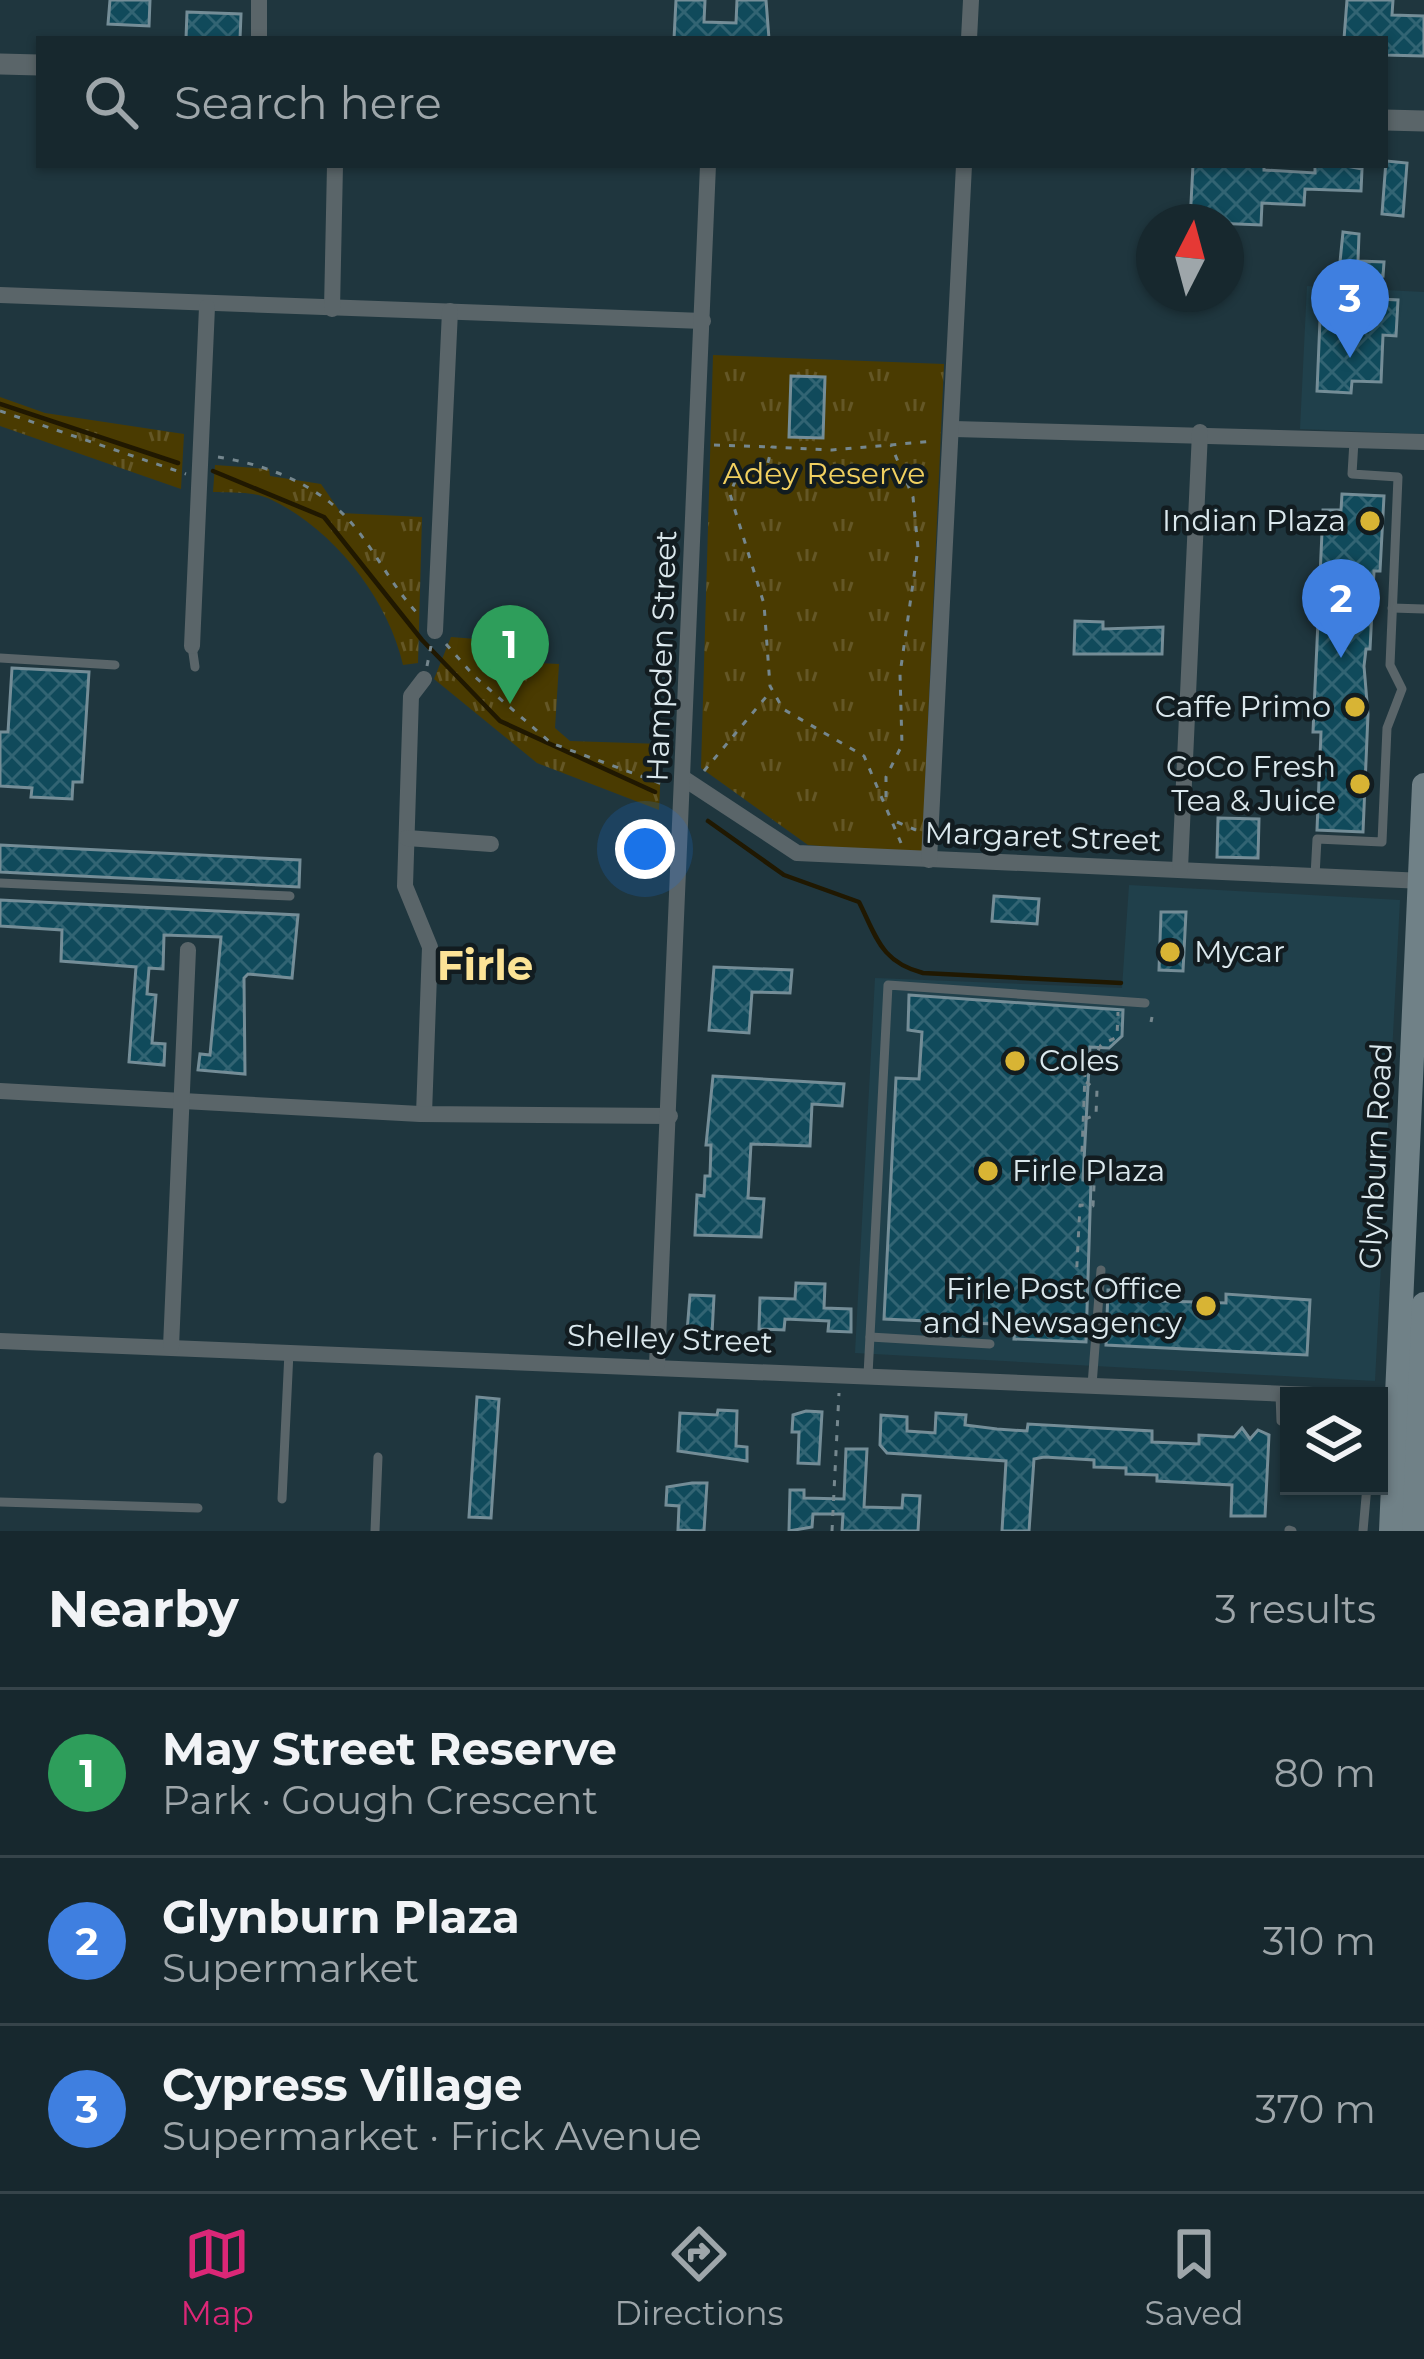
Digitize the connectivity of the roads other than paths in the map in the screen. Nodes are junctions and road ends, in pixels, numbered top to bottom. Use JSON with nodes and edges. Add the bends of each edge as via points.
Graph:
{"nodes":[{"id":1,"x":260,"y":0,"type":"edge"},
{"id":2,"x":971,"y":0,"type":"edge"},
{"id":3,"x":259,"y":36,"type":"edge"},
{"id":4,"x":969,"y":36,"type":"edge"},
{"id":5,"x":0,"y":64,"type":"edge"},
{"id":6,"x":36,"y":65,"type":"edge"},
{"id":7,"x":1388,"y":120,"type":"edge"},
{"id":8,"x":1424,"y":121,"type":"edge"},
{"id":9,"x":335,"y":168,"type":"edge"},
{"id":10,"x":708,"y":168,"type":"edge"},
{"id":11,"x":964,"y":168,"type":"edge"},
{"id":12,"x":0,"y":295,"type":"edge"},
{"id":13,"x":207,"y":307,"type":"junction"},
{"id":14,"x":332,"y":309,"type":"junction"},
{"id":15,"x":450,"y":311,"type":"junction"},
{"id":16,"x":703,"y":321,"type":"junction"},
{"id":17,"x":954,"y":432,"type":"junction"},
{"id":18,"x":1200,"y":432,"type":"junction"},
{"id":19,"x":1354,"y":440,"type":"junction"},
{"id":20,"x":1424,"y":442,"type":"edge"},
{"id":21,"x":1392,"y":608,"type":"junction"},
{"id":22,"x":1424,"y":609,"type":"edge"},
{"id":23,"x":435,"y":631,"type":"road end"},
{"id":24,"x":192,"y":646,"type":"joint"},
{"id":25,"x":0,"y":658,"type":"edge"},
{"id":26,"x":115,"y":665,"type":"dead end"},
{"id":27,"x":194,"y":667,"type":"dead end"},
{"id":28,"x":424,"y":679,"type":"road end"},
{"id":29,"x":684,"y":785,"type":"junction"},
{"id":30,"x":1424,"y":785,"type":"edge"},
{"id":31,"x":407,"y":838,"type":"junction"},
{"id":32,"x":491,"y":844,"type":"dead end"},
{"id":33,"x":929,"y":860,"type":"junction"},
{"id":34,"x":1180,"y":869,"type":"junction"},
{"id":35,"x":1316,"y":876,"type":"junction"},
{"id":36,"x":1422,"y":881,"type":"edge"},
{"id":37,"x":0,"y":883,"type":"edge"},
{"id":38,"x":290,"y":896,"type":"dead end"},
{"id":39,"x":188,"y":950,"type":"dead end"},
{"id":40,"x":1420,"y":959,"type":"edge"},
{"id":41,"x":1145,"y":1004,"type":"dead end"},
{"id":42,"x":0,"y":1091,"type":"edge"},
{"id":43,"x":180,"y":1097,"type":"junction"},
{"id":44,"x":424,"y":1114,"type":"junction"},
{"id":45,"x":670,"y":1117,"type":"junction"},
{"id":46,"x":1102,"y":1270,"type":"dead end"},
{"id":47,"x":1424,"y":1304,"type":"edge"},
{"id":48,"x":870,"y":1337,"type":"junction"},
{"id":49,"x":0,"y":1341,"type":"edge"},
{"id":50,"x":990,"y":1344,"type":"dead end"},
{"id":51,"x":171,"y":1348,"type":"junction"},
{"id":52,"x":289,"y":1352,"type":"junction"},
{"id":53,"x":657,"y":1365,"type":"junction"},
{"id":54,"x":868,"y":1375,"type":"junction"},
{"id":55,"x":1093,"y":1385,"type":"junction"},
{"id":56,"x":1280,"y":1394,"type":"edge"},
{"id":57,"x":1398,"y":1398,"type":"edge"},
{"id":58,"x":378,"y":1457,"type":"dead end"},
{"id":59,"x":1366,"y":1495,"type":"edge"},
{"id":60,"x":282,"y":1498,"type":"dead end"},
{"id":61,"x":0,"y":1502,"type":"edge"},
{"id":62,"x":198,"y":1508,"type":"dead end"},
{"id":63,"x":375,"y":1531,"type":"edge"},
{"id":64,"x":1365,"y":1531,"type":"edge"},
{"id":65,"x":1391,"y":1531,"type":"edge"},
{"id":66,"x":1414,"y":1531,"type":"edge"}],
"edges":[{"from":1,"to":3,"type":"street"},
{"from":2,"to":4,"type":"street"},
{"from":5,"to":6,"type":"street"},
{"from":7,"to":8,"type":"street"},
{"from":9,"to":14,"type":"street"},
{"from":10,"to":16,"type":"street","name":"Hampden Street"},
{"from":11,"to":17,"type":"street"},
{"from":12,"to":13,"type":"street"},
{"from":13,"to":14,"type":"street"},
{"from":13,"to":24,"type":"street"},
{"from":14,"to":15,"type":"street"},
{"from":15,"to":16,"type":"street"},
{"from":15,"to":23,"type":"street"},
{"from":16,"to":29,"type":"street","name":"Hampden Street"},
{"from":17,"to":18,"type":"street"},
{"from":17,"to":33,"type":"street"},
{"from":18,"to":19,"type":"street"},
{"from":18,"to":34,"type":"street"},
{"from":19,"to":20,"type":"street"},
{"from":19,"to":21,"type":"lane","via":[[1352,474],[1398,477]]},
{"from":21,"to":22,"type":"lane"},
{"from":21,"to":35,"type":"lane","via":[[1390,665],[1402,684],[1388,728],[1382,842],[1317,839]]},
{"from":24,"to":27,"type":"lane"},
{"from":25,"to":26,"type":"lane"},
{"from":28,"to":31,"type":"street","via":[[411,696]]},
{"from":29,"to":33,"type":"street","name":"Margaret Street","via":[[797,853]]},
{"from":29,"to":45,"type":"street","name":"Hampden Street"},
{"from":30,"to":36,"type":"main road","name":"Glynburn Road"},
{"from":31,"to":32,"type":"street"},
{"from":31,"to":44,"type":"street","via":[[405,886],[430,947]]},
{"from":33,"to":34,"type":"street","name":"Margaret Street"},
{"from":34,"to":35,"type":"street","name":"Margaret Street"},
{"from":35,"to":36,"type":"street","name":"Margaret Street"},
{"from":36,"to":40,"type":"main road","name":"Glynburn Road"},
{"from":37,"to":38,"type":"lane"},
{"from":39,"to":43,"type":"street"},
{"from":40,"to":57,"type":"main road","name":"Glynburn Road"},
{"from":41,"to":48,"type":"lane","via":[[888,985]]},
{"from":42,"to":43,"type":"street"},
{"from":43,"to":44,"type":"street"},
{"from":43,"to":51,"type":"street"},
{"from":44,"to":45,"type":"street"},
{"from":45,"to":53,"type":"street","name":"Hampden Street"},
{"from":46,"to":55,"type":"lane"},
{"from":47,"to":57,"type":"main road","name":"Glynburn Road"},
{"from":48,"to":50,"type":"lane"},
{"from":48,"to":54,"type":"lane"},
{"from":49,"to":51,"type":"street","name":"Shelley Street"},
{"from":51,"to":52,"type":"street","name":"Shelley Street"},
{"from":52,"to":53,"type":"street","name":"Shelley Street"},
{"from":52,"to":60,"type":"lane"},
{"from":53,"to":54,"type":"street","name":"Shelley Street"},
{"from":54,"to":55,"type":"street","name":"Shelley Street"},
{"from":55,"to":56,"type":"street","name":"Shelley Street"},
{"from":57,"to":65,"type":"main road","name":"Glynburn Road"},
{"from":57,"to":66,"type":"main road","name":"Glynburn Road"},
{"from":58,"to":63,"type":"lane"},
{"from":59,"to":64,"type":"lane"},
{"from":61,"to":62,"type":"lane"}]}
